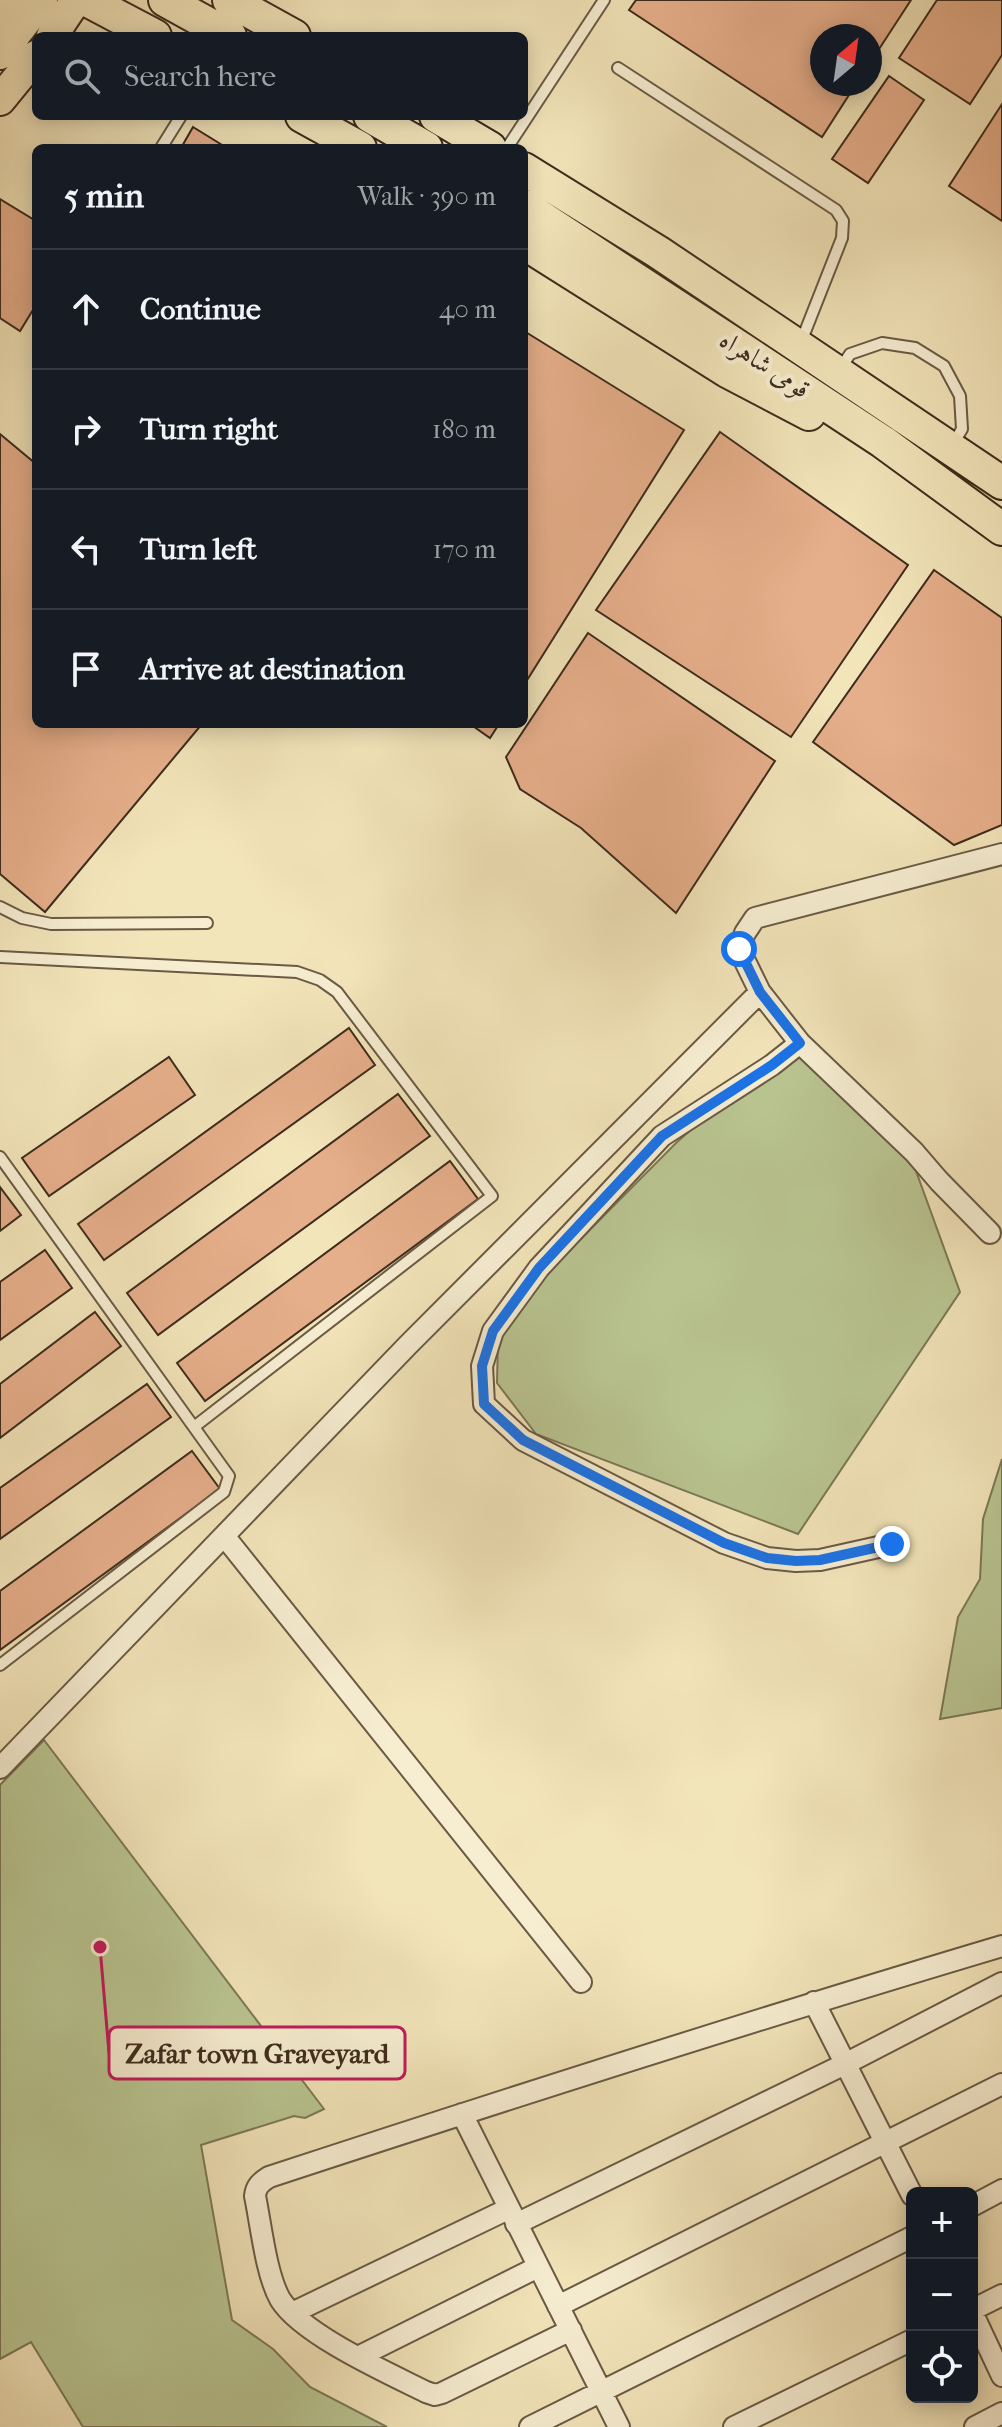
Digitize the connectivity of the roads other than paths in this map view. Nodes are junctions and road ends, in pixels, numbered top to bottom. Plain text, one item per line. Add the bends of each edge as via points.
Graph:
1 (16, 0) edge
2 (42, 0) edge
3 (76, 0) edge
4 (87, 0) edge
5 (165, 0) edge
6 (229, 0) edge
7 (604, 0) edge
8 (0, 24) edge
9 (55, 32) edge
10 (147, 32) edge
11 (223, 32) edge
12 (287, 32) edge
13 (0, 54) edge
14 (32, 61) edge
15 (618, 68) dead end
16 (0, 100) edge
17 (528, 116) edge
18 (178, 120) edge
19 (309, 120) edge
20 (377, 120) edge
21 (443, 120) edge
22 (525, 120) edge
23 (164, 144) edge
24 (353, 144) edge
25 (419, 144) edge
26 (483, 144) edge
27 (510, 144) edge
28 (528, 171) edge
29 (528, 209) edge
30 (528, 246) edge
31 (800, 345) junction
32 (837, 372) junction
33 (883, 442) junction
34 (951, 448) junction
35 (1002, 483) edge
36 (1002, 529) edge
37 (1002, 854) edge
38 (0, 907) edge
39 (207, 923) dead end
40 (0, 957) edge
41 (760, 992) junction
42 (800, 1043) junction
43 (0, 1157) edge
44 (990, 1233) dead end
45 (194, 1427) junction
46 (225, 1537) junction
47 (892, 1544) dead end
48 (0, 1665) edge
49 (0, 1768) edge
50 (1002, 1946) edge
51 (581, 1982) dead end
52 (1002, 1983) edge
53 (814, 2002) junction
54 (845, 2064) junction
55 (1002, 2084) edge
56 (462, 2114) junction
57 (885, 2142) junction
58 (908, 2187) edge
59 (1002, 2190) edge
60 (978, 2203) edge
61 (512, 2216) junction
62 (906, 2240) edge
63 (538, 2267) junction
64 (1002, 2295) edge
65 (558, 2306) junction
66 (978, 2308) edge
67 (292, 2313) junction
68 (978, 2324) edge
69 (571, 2330) junction
70 (906, 2343) edge
71 (358, 2357) junction
72 (1002, 2376) edge
73 (601, 2392) junction
74 (1002, 2413) edge
75 (530, 2427) edge
76 (619, 2427) edge
77 (734, 2427) edge
78 (975, 2427) edge

1 - 8 highway
2 - 13 main road
3 - 9 main road
4 - 10 highway
5 - 11 highway
6 - 12 highway
7 - 17 lane
14 - 16 main road
15 - 31 lane via 836,210 843,221 842,238
18 - 23 lane
19 - 24 highway
20 - 25 highway
21 - 26 highway
22 - 27 lane
28 - 31 highway, قومی شاہراہ
29 - 33 highway, قومی شاہراہ
30 - 33 highway via 801,412
31 - 32 highway, قومی شاہراہ
32 - 34 highway, قومی شاہراہ
32 - 34 lane via 850,354 882,343 915,348 944,366 960,396 962,429
33 - 36 highway, قومی شاہراہ
34 - 35 highway, قومی شاہراہ
37 - 41 street via 755,918 739,949
38 - 39 lane via 51,924
40 - 45 lane via 297,972 320,980 337,992 492,1196
41 - 42 street
41 - 46 street
42 - 44 street
42 - 47 street via 662,1136 539,1268 493,1331 482,1366 484,1404 523,1440 724,1543 767,1558 820,1560
43 - 45 lane
45 - 48 lane via 229,1476 224,1492
46 - 49 street
46 - 51 street
50 - 53 street
52 - 54 street
53 - 54 street
53 - 56 street
54 - 57 street
54 - 61 street
55 - 57 street
56 - 61 street
56 - 67 street via 261,2182 255,2196 272,2280
57 - 58 street
57 - 65 street
59 - 60 street
61 - 63 street
61 - 67 street
62 - 73 street
63 - 65 street
63 - 71 street
64 - 66 street
65 - 69 street
67 - 71 street
68 - 72 street
69 - 71 street via 435,2395
69 - 73 street
70 - 77 street
73 - 75 street
73 - 76 street
74 - 78 street

